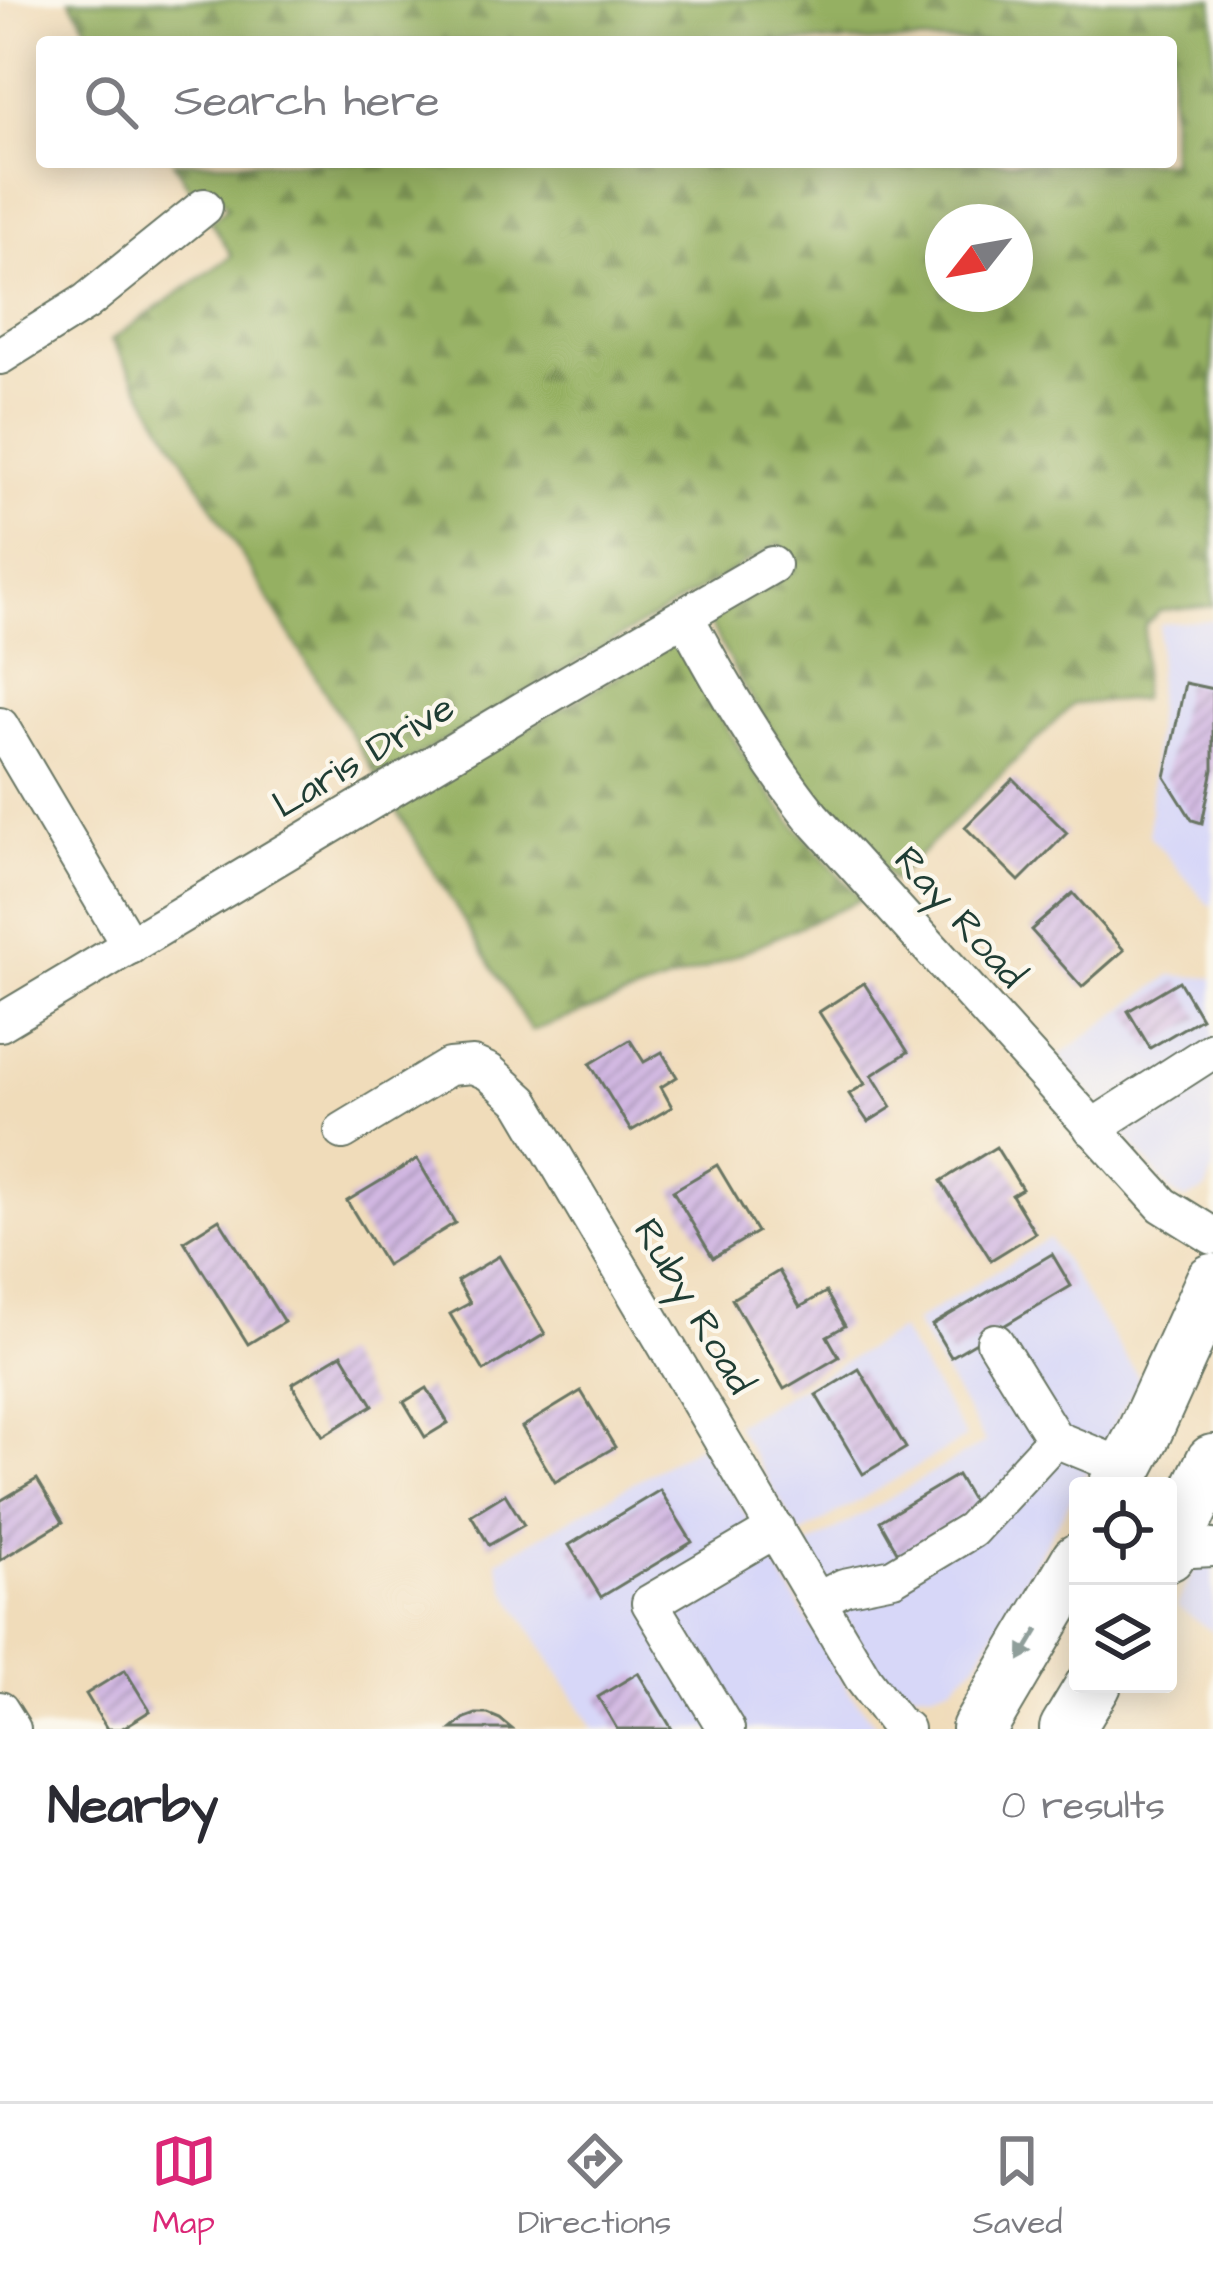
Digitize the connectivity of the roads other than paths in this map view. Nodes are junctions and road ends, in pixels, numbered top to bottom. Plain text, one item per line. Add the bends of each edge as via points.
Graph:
1 (204, 207) dead end
2 (0, 356) edge
3 (772, 566) dead end
4 (686, 618) junction
5 (0, 726) edge
6 (130, 946) junction
7 (0, 1023) edge
8 (1213, 1050) edge
9 (1092, 1128) junction
10 (343, 1131) dead end
11 (1213, 1237) edge
12 (1213, 1282) edge
13 (995, 1342) dead end
14 (1055, 1439) junction
15 (1213, 1462) edge
16 (1121, 1477) edge
17 (776, 1528) junction
18 (1184, 1550) edge
19 (1069, 1576) edge
20 (817, 1600) junction
21 (1089, 1693) edge
22 (0, 1710) edge
23 (898, 1727) edge
24 (11, 1729) edge
25 (726, 1729) edge
26 (979, 1729) edge
27 (1067, 1729) edge

1 - 2 street via 86,302
3 - 4 street, Laris Drive
4 - 6 street, Laris Drive
4 - 9 street, Ray Road via 781,778
5 - 6 street
6 - 7 street, Laris Drive
8 - 9 street
9 - 11 street, Ray Road via 1163,1205
10 - 17 street, Ruby Road via 449,1067 489,1072 522,1102
12 - 16 highway
13 - 14 street
14 - 16 street
14 - 20 street via 971,1530 893,1577
15 - 18 highway
17 - 20 street, Ruby Road
17 - 25 street via 650,1603
19 -> 26 highway
20 - 23 street, Ruby Road
21 - 27 highway
22 - 24 street

